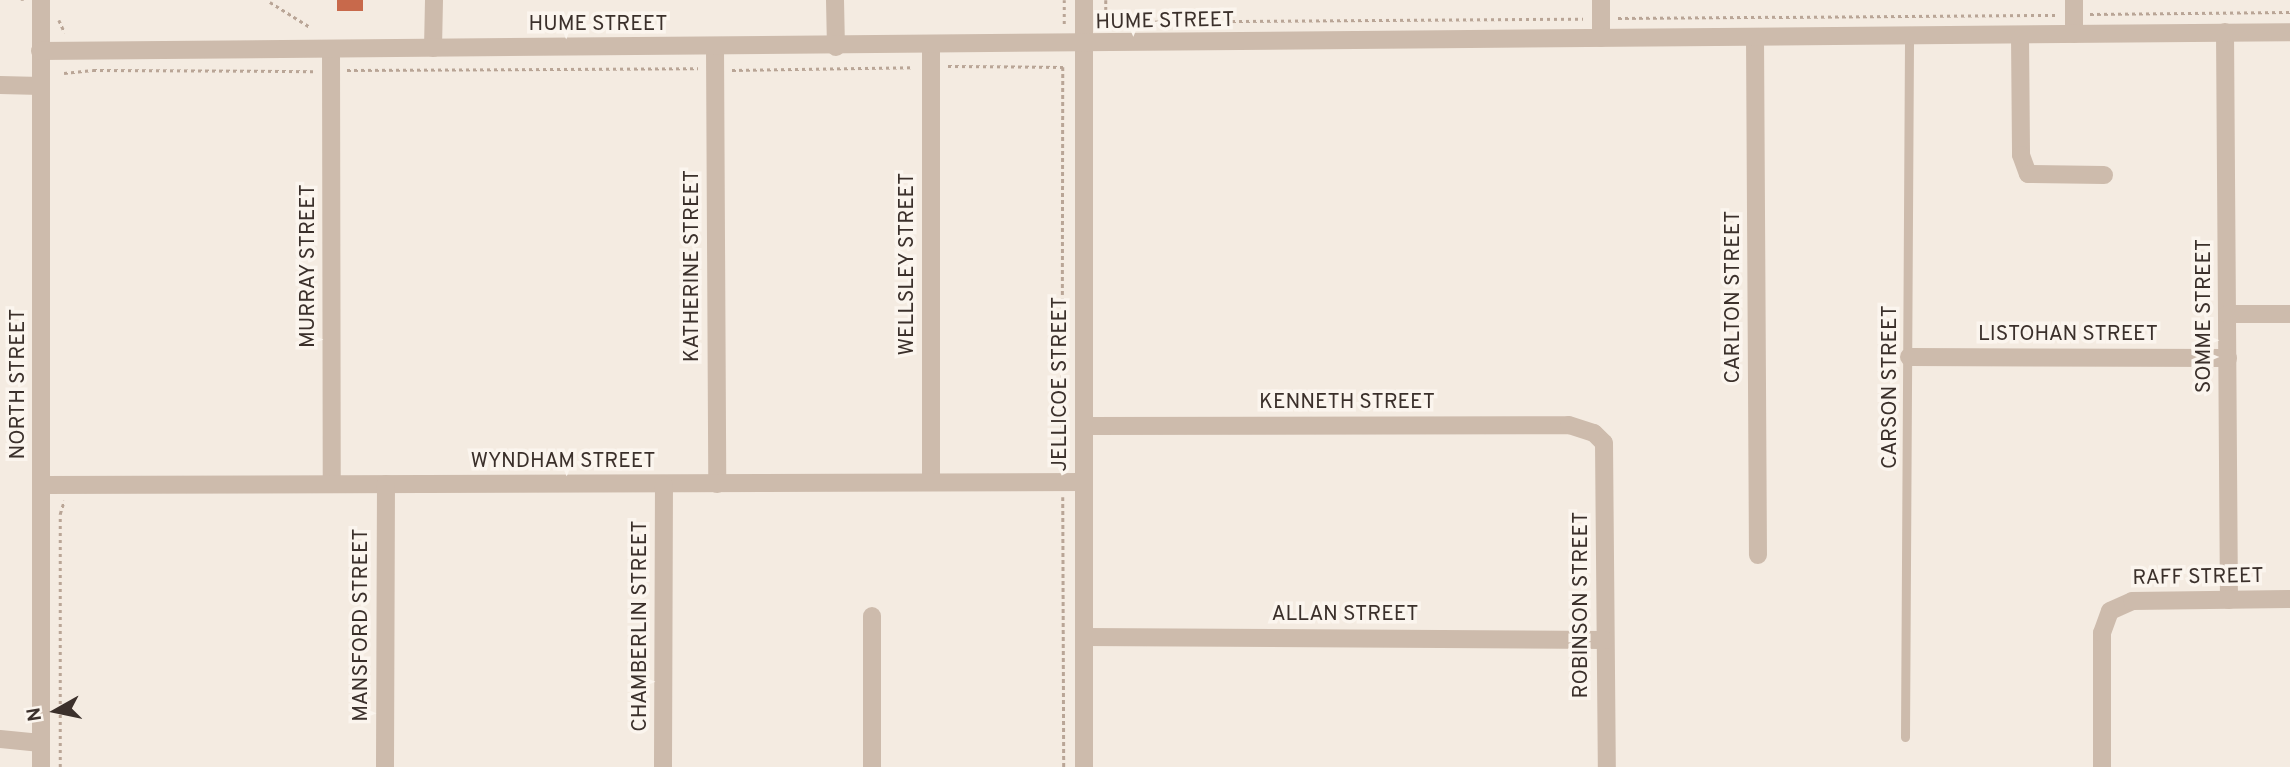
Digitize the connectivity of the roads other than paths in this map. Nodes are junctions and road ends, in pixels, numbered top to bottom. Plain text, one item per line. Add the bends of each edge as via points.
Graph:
1 (41, 0) edge
2 (434, 0) edge
3 (835, 0) edge
4 (1084, 0) edge
5 (1601, 0) edge
6 (2075, 7) edge
7 (2225, 32) junction
8 (2290, 32) edge
9 (2074, 34) junction
10 (2020, 36) junction
11 (1909, 37) junction
12 (1601, 38) junction
13 (1755, 38) junction
14 (1084, 46) junction
15 (836, 47) junction
16 (931, 47) junction
17 (433, 48) junction
18 (715, 48) junction
19 (331, 49) junction
20 (40, 51) junction
21 (0, 85) edge
22 (40, 86) junction
23 (2104, 176) dead end
24 (2227, 314) junction
25 (2290, 314) edge
26 (1909, 357) junction
27 (2228, 358) junction
28 (1084, 426) junction
29 (1604, 443) joint
30 (931, 482) junction
31 (1084, 482) junction
32 (332, 483) junction
33 (386, 484) junction
34 (717, 484) junction
35 (41, 485) junction
36 (664, 485) junction
37 (1759, 555) dead end
38 (2290, 599) edge
39 (2229, 600) junction
40 (872, 616) dead end
41 (1084, 637) junction
42 (1605, 640) junction
43 (1905, 737) dead end
44 (0, 738) edge
45 (41, 743) junction
46 (41, 767) edge
47 (385, 767) edge
48 (663, 767) edge
49 (872, 767) edge
50 (1084, 767) edge
51 (1607, 767) edge
52 (2102, 767) edge

1 - 20 street, NORTH STREET
2 - 17 street
3 - 15 street
4 - 14 street, JELLICOE STREET
5 - 12 street
6 - 9 street
7 - 8 street, HUME STREET
7 - 9 street, HUME STREET
7 - 24 street, SOMME STREET
9 - 10 street, HUME STREET
10 - 11 street, HUME STREET
10 - 23 street via 2021,155 2028,174
11 - 13 street, HUME STREET
11 - 26 lane, CARSON STREET
12 - 13 street, HUME STREET
12 - 14 street, HUME STREET
13 - 37 street, CARLTON STREET
14 - 16 street, HUME STREET
14 - 28 street, JELLICOE STREET
15 - 16 street, HUME STREET
15 - 18 street, HUME STREET
16 - 30 street, WELLSLEY STREET
17 - 18 street, HUME STREET
17 - 19 street, HUME STREET
18 - 34 street, KATHERINE STREET
19 - 20 street, HUME STREET
19 - 32 street, MURRAY STREET
20 - 22 street, NORTH STREET
21 - 22 street
22 - 35 street, NORTH STREET
24 - 25 street
24 - 27 street, SOMME STREET
26 - 27 street, LISTOHAN STREET
26 - 43 lane, CARSON STREET
27 - 39 street, SOMME STREET
28 - 29 street, KENNETH STREET via 1569,425 1594,433
28 - 31 street, JELLICOE STREET
29 - 42 street, ROBINSON STREET
30 - 31 street, WYNDHAM STREET
30 - 34 street, WYNDHAM STREET
31 - 41 street, JELLICOE STREET
32 - 33 street, WYNDHAM STREET
32 - 35 street, WYNDHAM STREET
33 - 36 street, WYNDHAM STREET
33 - 47 street, MANSFORD STREET
34 - 36 street, WYNDHAM STREET
35 - 45 street, NORTH STREET
36 - 48 street, CHAMBERLIN STREET
38 - 39 street, RAFF STREET
39 - 52 street, RAFF STREET via 2132,601 2110,611 2102,634
40 - 49 street
41 - 42 street, ALLAN STREET
41 - 50 street, JELLICOE STREET
42 - 51 street, ROBINSON STREET
44 - 45 street
45 - 46 street, NORTH STREET

